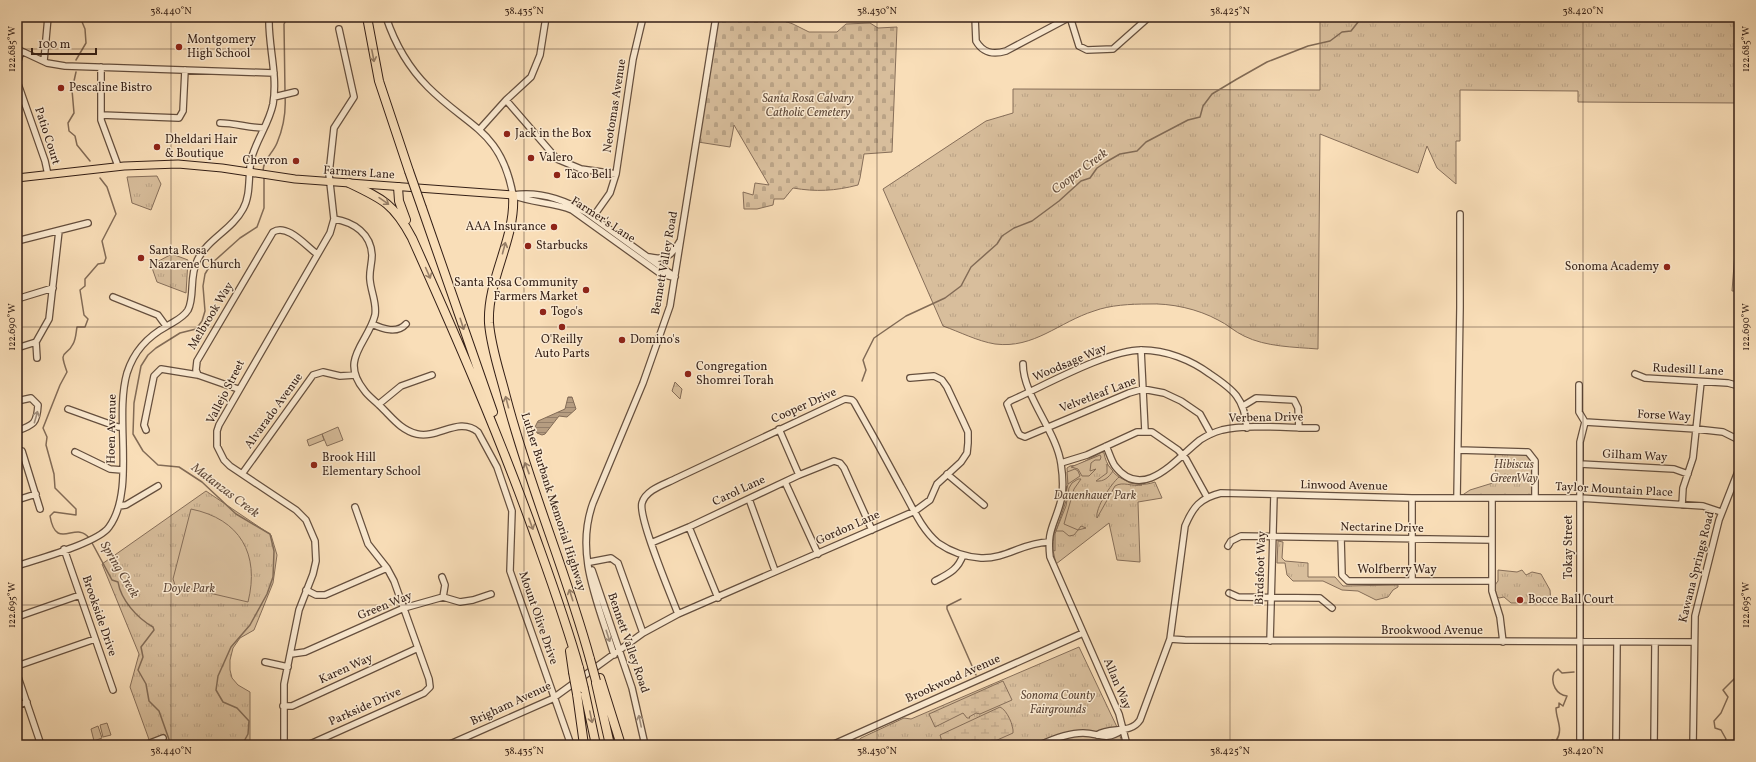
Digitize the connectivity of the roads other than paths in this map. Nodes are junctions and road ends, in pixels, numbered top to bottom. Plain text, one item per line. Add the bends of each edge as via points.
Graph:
1 (48, 17) edge
2 (270, 17) edge
3 (368, 17) edge
4 (386, 17) edge
5 (546, 17) edge
6 (643, 17) edge
7 (716, 17) edge
8 (975, 17) edge
9 (1070, 17) edge
10 (1150, 17) edge
11 (339, 29) dead end
12 (19, 50) edge
13 (44, 62) junction
14 (17, 64) edge
15 (101, 67) junction
16 (185, 70) junction
17 (274, 73) junction
18 (17, 81) edge
19 (293, 93) dead end
20 (274, 97) junction
21 (506, 100) junction
22 (101, 115) junction
23 (220, 122) dead end
24 (264, 128) junction
25 (480, 129) junction
26 (118, 166) junction
27 (249, 172) junction
28 (616, 174) junction
29 (48, 175) junction
30 (17, 178) edge
31 (330, 182) junction
32 (349, 183) junction
33 (398, 187) junction
34 (513, 195) junction
35 (1460, 214) dead end
36 (593, 217) junction
37 (334, 219) junction
38 (88, 223) dead end
39 (59, 231) junction
40 (682, 237) junction
41 (412, 238) junction
42 (17, 241) edge
43 (317, 254) junction
44 (644, 255) junction
45 (675, 277) junction
46 (54, 288) junction
47 (113, 297) dead end
48 (17, 299) edge
49 (372, 324) junction
50 (406, 324) dead end
51 (166, 326) junction
52 (36, 342) junction
53 (17, 348) edge
54 (1141, 350) junction
55 (37, 358) dead end
56 (1023, 364) dead end
57 (432, 374) dead end
58 (1636, 374) dead end
59 (198, 375) junction
60 (355, 375) junction
61 (910, 378) dead end
62 (1701, 382) junction
63 (1579, 385) dead end
64 (1739, 386) edge
65 (238, 389) junction
66 (1143, 389) junction
67 (1030, 392) junction
68 (17, 401) edge
69 (378, 404) junction
70 (1243, 406) junction
71 (68, 409) dead end
72 (1586, 422) junction
73 (122, 426) junction
74 (1047, 427) junction
75 (1247, 428) junction
76 (1299, 428) junction
77 (1316, 428) dead end
78 (1696, 429) junction
79 (146, 430) dead end
80 (779, 430) junction
81 (1144, 431) junction
82 (17, 432) edge
83 (1212, 434) junction
84 (1739, 440) edge
85 (1106, 446) junction
86 (1458, 450) junction
87 (22, 451) dead end
88 (74, 452) dead end
89 (1182, 455) junction
90 (1061, 463) junction
91 (1580, 464) junction
92 (1739, 469) edge
93 (122, 470) junction
94 (242, 474) junction
95 (947, 474) junction
96 (1688, 474) junction
97 (799, 475) junction
98 (786, 482) junction
99 (158, 486) dead end
100 (36, 494) junction
101 (520, 494) junction
102 (1274, 495) junction
103 (1207, 497) junction
104 (1412, 498) junction
105 (1457, 498) junction
106 (1492, 498) junction
107 (1535, 498) junction
108 (1580, 498) junction
109 (749, 499) junction
110 (17, 500) edge
111 (984, 505) dead end
112 (1682, 505) junction
113 (119, 506) junction
114 (355, 507) dead end
115 (40, 509) dead end
116 (914, 511) junction
117 (1722, 512) junction
118 (689, 527) junction
119 (872, 530) junction
120 (1272, 537) junction
121 (1341, 538) junction
122 (1412, 539) junction
123 (1492, 540) junction
124 (1048, 542) junction
125 (652, 543) junction
126 (1228, 546) dead end
127 (586, 549) junction
128 (64, 550) junction
129 (818, 554) junction
130 (963, 555) junction
131 (590, 562) junction
132 (17, 566) edge
133 (387, 568) junction
134 (774, 568) dead end
135 (442, 577) dead end
136 (935, 580) dead end
137 (1412, 581) junction
138 (1492, 581) junction
139 (306, 590) junction
140 (1229, 593) dead end
141 (491, 594) dead end
142 (80, 595) junction
143 (444, 597) junction
144 (1270, 597) junction
145 (718, 598) junction
146 (404, 608) junction
147 (1332, 608) dead end
148 (678, 614) junction
149 (17, 617) edge
150 (643, 633) junction
151 (1083, 633) junction
152 (95, 639) junction
153 (1170, 639) junction
154 (1270, 641) junction
155 (1503, 642) junction
156 (1580, 642) junction
157 (1693, 642) junction
158 (1617, 643) junction
159 (1655, 643) junction
160 (418, 648) junction
161 (619, 650) junction
162 (291, 654) junction
163 (614, 655) junction
164 (264, 662) dead end
165 (17, 666) edge
166 (288, 667) junction
167 (17, 674) edge
168 (598, 680) junction
169 (113, 690) dead end
170 (581, 692) junction
171 (554, 697) junction
172 (27, 702) junction
173 (17, 705) edge
174 (283, 706) junction
175 (1122, 730) junction
176 (163, 738) dead end
177 (41, 745) edge
178 (145, 745) edge
179 (284, 745) edge
180 (308, 745) edge
181 (448, 745) edge
182 (571, 745) edge
183 (584, 745) edge
184 (596, 745) edge
185 (610, 745) edge
186 (621, 745) edge
187 (645, 745) edge
188 (832, 745) edge
189 (1040, 745) edge
190 (1127, 745) edge
191 (1580, 745) edge
192 (1616, 745) edge
193 (1654, 745) edge
194 (1693, 745) edge

1 - 13 street
2 - 17 street, Hoen Avenue
3 -> 101 highway, bridge via 379,81
4 - 25 street via 400,50 420,78 437,96
5 - 21 street via 536,69
6 - 28 street, Neotomas Avenue via 633,60
7 - 40 street, Bennett Valley Road
8 - 9 street via 976,41 984,51 994,54 1006,51
9 - 10 street via 1080,46 1093,51 1113,49
11 - 31 street, Vallejo Street via 354,98 334,128
12 - 13 street
12 - 14 street
13 - 15 street via 65,66
15 - 16 street
15 - 22 street
16 - 17 street
16 - 22 street via 183,111 179,118
17 - 20 street, Hoen Avenue
18 - 29 street, Patio Court
19 - 20 street
20 - 24 street, Hoen Avenue
21 - 25 street
21 - 28 street via 557,159 581,169
22 - 26 street via 102,126
23 - 24 street via 237,123 245,128
24 - 27 street, Hoen Avenue via 252,156
25 - 34 street via 501,158
26 - 27 main road, Farmers Lane via 191,165
26 - 29 main road, Farmers Lane
27 - 31 main road, Farmers Lane
27 - 51 street, Hoen Avenue via 247,198 243,210 204,250 191,282 191,303 188,310 179,320
28 - 36 street, Neotomas Avenue via 610,193
29 - 30 main road, Farmers Lane
31 - 32 main road, Farmers Lane
31 - 37 street, Vallejo Street
32 - 33 main road, Farmers Lane
32 -> 41 highway via 389,204 402,219
33 - 34 main road, Farmers Lane
33 - 41 highway via 399,201
34 - 36 street, Farmers Lane via 550,197 575,206
34 - 45 street, Farmer's Lane via 522,199 558,204 572,210 661,274
168 -> 34 highway, Luther Burbank Memorial Highway, bridge via 520,447 490,334 490,302 510,222
35 - 86 street
36 - 44 street, Farmers Lane
37 - 43 street, Vallejo Street via 330,233
37 - 49 street via 354,225 369,242 372,256 370,280 376,310
38 - 39 street
39 - 42 street
39 - 46 street
40 - 44 street via 673,253 666,258 656,259
40 - 45 street, Bennett Valley Road
41 -> 101 highway via 466,358
43 - 59 street, Melbrook Way via 287,231 279,229 273,232 197,361
43 - 65 street, Vallejo Street
44 - 45 street, Farmers Lane
45 - 127 street, Bennett Valley Road via 662,331 592,508 587,527
46 - 48 street
46 - 52 street via 49,319
47 - 51 street via 158,315
49 - 50 street via 394,330
49 - 60 street via 358,349 354,363
51 - 73 street, Hoen Avenue via 142,344 130,364 123,395
52 - 53 street
52 - 55 street
54 - 66 street
54 - 67 street, Woodsage Way via 1098,361
54 - 70 street, Woodsage Way via 1166,353 1202,368 1234,392
56 - 67 street
57 - 69 street via 401,386
58 - 62 street, Rudesill Lane via 1645,378
59 - 65 street
59 - 79 street via 166,368 157,371 144,425
60 - 69 street, Mount Olive Drive via 364,390
60 - 94 street, Alvarado Avenue via 340,376 323,372 313,375
61 - 95 street, Gordon Lane via 934,376 942,380 968,432 967,453
62 - 64 street, Rudesill Lane
62 - 78 street
63 - 72 street via 1579,412
65 - 94 street, Vallejo Street via 219,425 217,446 224,460
66 - 74 street, Velvetleaf Lane
66 - 81 street
66 - 83 street, Velvetleaf Lane via 1164,393 1181,401 1200,414
67 - 74 street
67 - 74 street, Woodsage Way via 1007,404 1018,432 1025,437
82 -> 68 street via 32,426 36,421 38,405 31,398
69 - 171 street, Mount Olive Drive via 399,426 411,432 428,435 465,426 478,432 497,467 512,511 509,563 512,579
70 - 75 street, Woodsage Way
70 - 76 street via 1256,398 1294,400 1298,408
71 - 73 street via 118,427
72 - 78 street, Forse Way
72 - 91 street, Tokay Street via 1580,442
73 - 93 street, Hoen Avenue
74 - 90 street
75 - 76 street, Verbena Drive
75 - 83 street, Verbena Drive via 1223,430
76 - 77 street, Verbena Drive
78 - 84 street, Forse Way via 1723,432
78 - 96 street via 1693,458
80 - 97 street
80 - 116 street, Cooper Drive via 845,400 852,400
80 - 125 street, Cooper Drive via 651,491 643,501 642,510
81 - 85 street
81 - 89 street via 1152,432
83 - 89 street, Verbena Drive via 1201,439
85 - 89 street, Verbena Drive via 1114,465 1127,477 1136,480 1156,476
85 - 90 street
86 - 105 street
86 - 107 street via 1528,452 1535,460
87 - 100 street
88 - 93 street via 110,469
89 - 103 street
90 - 124 street via 1063,492
91 - 96 street, Gilham Way via 1674,469
91 - 108 street, Tokay Street
92 - 117 street, Kawana Springs Road
93 - 113 street, Hoen Avenue
94 - 139 street, Vallejo Street via 296,510 311,530 317,552 313,574
95 - 111 street
95 - 116 street, Gordon Lane via 937,484 930,500
96 - 112 street via 1683,488
97 - 98 street, Carol Lane
97 - 119 street, Carol Lane via 837,462 844,468
98 - 109 street, Carol Lane
98 - 129 street
99 - 113 street via 126,505
100 - 110 street
100 - 115 street
101 -> 170 highway, Luther Burbank Memorial Highway, bridge via 555,589
102 - 103 street, Linwood Avenue via 1221,493
102 - 104 street, Linwood Avenue
102 - 120 street, Birdsfoot Way
103 - 153 street via 1192,511 1185,526
104 - 105 street, Linwood Avenue
104 - 122 street
105 - 106 street, Taylor Mountain Place
106 - 107 street, Taylor Mountain Place
106 - 123 street
107 - 108 street, Taylor Mountain Place
108 - 112 street, Taylor Mountain Place
108 - 156 street, Tokay Street
109 - 118 street, Carol Lane
109 - 134 street
112 - 117 street, Taylor Mountain Place via 1703,506
113 - 128 street, Hoen Avenue via 109,527 95,538
114 - 133 street via 368,544
116 - 119 street, Gordon Lane
116 - 130 street, Cooper Drive via 928,534 953,552
117 - 157 street, Kawana Springs Road via 1695,616
118 - 125 street, Carol Lane
118 - 145 street
119 - 129 street, Gordon Lane
120 - 121 street, Nectarine Drive
120 - 126 street, Nectarine Drive via 1241,536 1231,541
120 - 144 street, Birdsfoot Way
121 - 122 street, Nectarine Drive
121 - 137 street, Wolfberry Way via 1344,579
122 - 123 street, Nectarine Drive
122 - 137 street
123 - 138 street
124 - 130 street, Cooper Drive via 1030,544 994,557
124 - 151 street, Allan Way via 1050,558
125 - 148 street, Cooper Drive
127 - 131 street, Bennett Valley Road
127 -> 163 street, Bennett Valley Road via 592,589
128 - 132 street, Hoen Avenue
128 - 142 street, Brookside Drive
129 - 145 street, Gordon Lane
130 - 136 street via 955,570
131 - 150 street via 611,558 618,563
131 - 161 street, Bennett Valley Road
133 - 139 street via 330,594 316,595
133 - 146 street
135 - 143 street via 445,585
137 - 138 street, Wolfberry Way
138 - 155 street
139 - 162 street, Vallejo Street via 299,610
140 - 144 street via 1238,597
141 - 143 street, Green Way via 460,602
142 - 149 street
142 - 152 street, Brookside Drive
143 - 146 street, Green Way
144 - 147 street via 1320,598
144 - 154 street, Birdsfoot Way
145 - 148 street, Gordon Lane
146 - 160 street
146 - 162 street, Green Way via 305,652
148 - 150 street, Gordon Lane
150 - 161 street, Gordon Lane
151 - 175 street, Allan Way via 1118,714
151 - 188 street, Brookwood Avenue
152 - 165 street
152 - 169 street, Brookside Drive
153 - 154 street, Brookwood Avenue
153 - 175 street via 1140,720 1134,726
154 - 155 street, Brookwood Avenue
155 - 156 street, Brookwood Avenue
156 - 158 street, Brookwood Avenue
156 - 191 street, Tokay Street
157 - 159 street, Brookwood Avenue
157 - 194 street, Kawana Springs Road
158 - 159 street, Brookwood Avenue
158 - 192 street
159 - 193 street
160 - 174 street, Karen Way via 292,706
160 - 180 street, Parkside Drive via 430,686 424,693
161 - 163 street, Brigham Avenue
187 -> 161 street, Bennett Valley Road via 637,706
162 - 166 street, Vallejo Street
163 - 171 street, Brigham Avenue
164 - 166 street
166 - 174 street, Vallejo Street
167 - 172 street
168 - 185 highway, Luther Burbank Memorial Highway
168 - 186 highway
170 - 183 highway
170 -> 184 highway, Luther Burbank Memorial Highway
171 - 181 street, Brigham Avenue
171 - 182 street, Mount Olive Drive
172 - 173 street
172 - 177 street
174 - 179 street, Vallejo Street
175 - 189 street via 1106,737 1078,734
175 - 190 street, Allan Way
176 - 178 street

